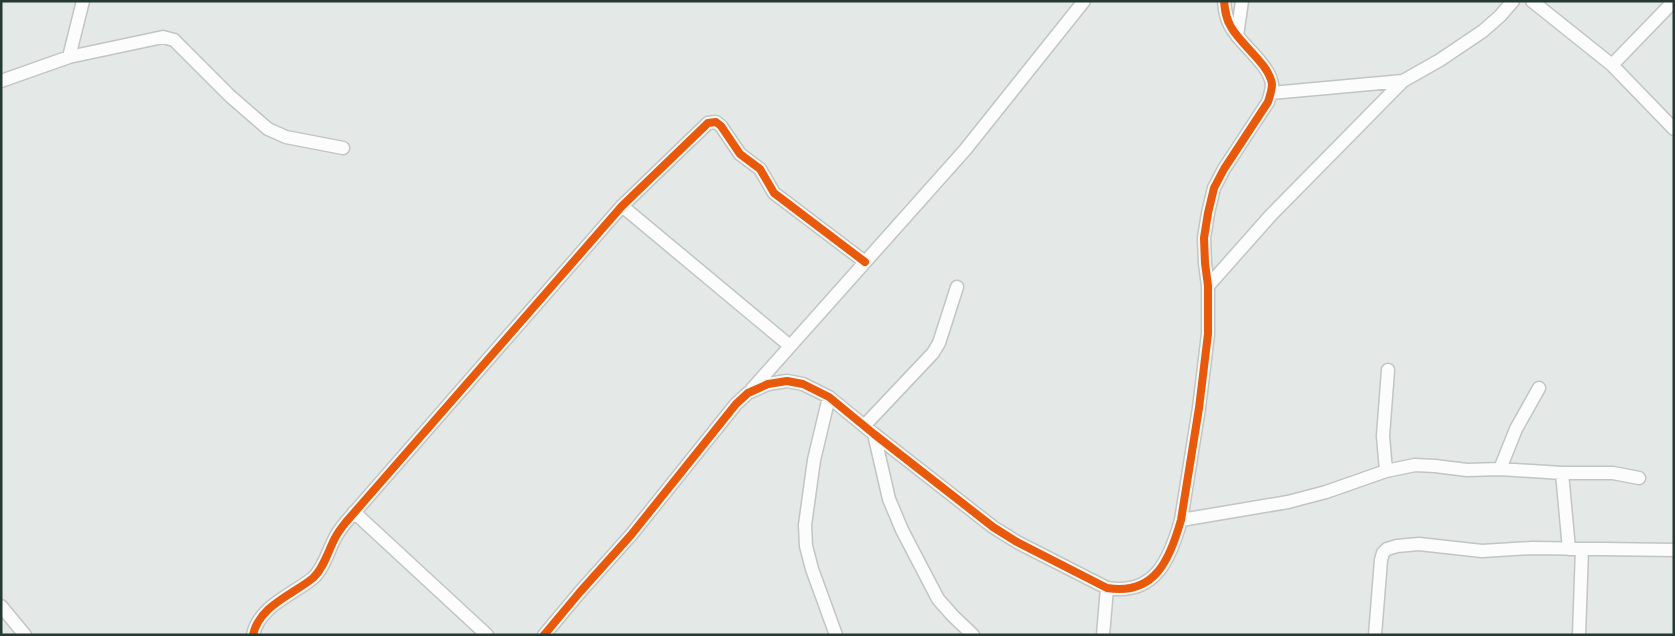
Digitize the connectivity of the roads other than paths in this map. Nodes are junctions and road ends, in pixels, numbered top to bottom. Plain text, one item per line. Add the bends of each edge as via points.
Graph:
1 (83, 1) edge
2 (1084, 1) edge
3 (1224, 1) edge
4 (1242, 1) edge
5 (1513, 1) edge
6 (1532, 1) edge
7 (1674, 2) edge
8 (1237, 36) junction
9 (69, 58) junction
10 (1612, 65) junction
11 (1, 81) edge
12 (1403, 81) junction
13 (1271, 93) junction
14 (1674, 129) edge
15 (343, 148) dead end
16 (622, 206) junction
17 (865, 262) junction
18 (1208, 286) junction
19 (957, 287) dead end
20 (790, 346) junction
21 (1388, 370) dead end
22 (1540, 388) dead end
23 (748, 393) junction
24 (829, 397) junction
25 (869, 430) junction
26 (1500, 470) junction
27 (1386, 471) junction
28 (1562, 473) junction
29 (1639, 478) dead end
30 (354, 512) junction
31 (1181, 520) junction
32 (1569, 549) junction
33 (1582, 549) junction
34 (1674, 550) edge
35 (1107, 588) junction
36 (1, 606) edge
37 (25, 635) edge
38 (253, 635) edge
39 (487, 635) edge
40 (544, 635) edge
41 (836, 635) edge
42 (972, 635) edge
43 (1103, 635) edge
44 (1374, 635) edge
45 (1579, 635) edge

1 - 9 street
2 - 17 street via 965,150
3 - 8 street via 1226,16
4 - 8 street
5 - 12 street via 1483,31
6 - 10 street
7 - 10 street
8 - 13 street via 1267,72 1272,83
9 - 11 street
9 - 15 street via 169,38 268,130 286,137
10 - 14 street
12 - 13 street
12 - 18 street via 1271,215
13 - 18 street via 1214,188 1204,238
16 - 17 street via 708,124 716,122 740,154 760,169 774,193
16 - 20 street
16 - 30 street
17 - 20 street
18 - 31 street via 1208,334
19 - 25 street via 934,353
20 - 23 street
21 - 27 street via 1383,436
22 - 26 street via 1516,429
23 - 24 street via 768,384 786,381 803,384
23 - 40 street
24 - 25 street
24 - 41 street via 814,460 805,525 812,569
25 - 35 street via 993,527
25 - 42 street via 889,499 902,530 938,599
26 - 27 street via 1415,465
26 - 28 street
27 - 31 street via 1288,502
28 - 29 street via 1613,473
28 - 32 street
30 - 38 street via 336,536 314,577 262,614
30 - 39 street
31 - 35 street via 1168,558 1155,576 1138,588
32 - 33 street
32 - 44 street via 1482,551 1419,544 1387,549 1381,560
33 - 34 street
33 - 45 street
35 - 43 street
36 - 37 street

